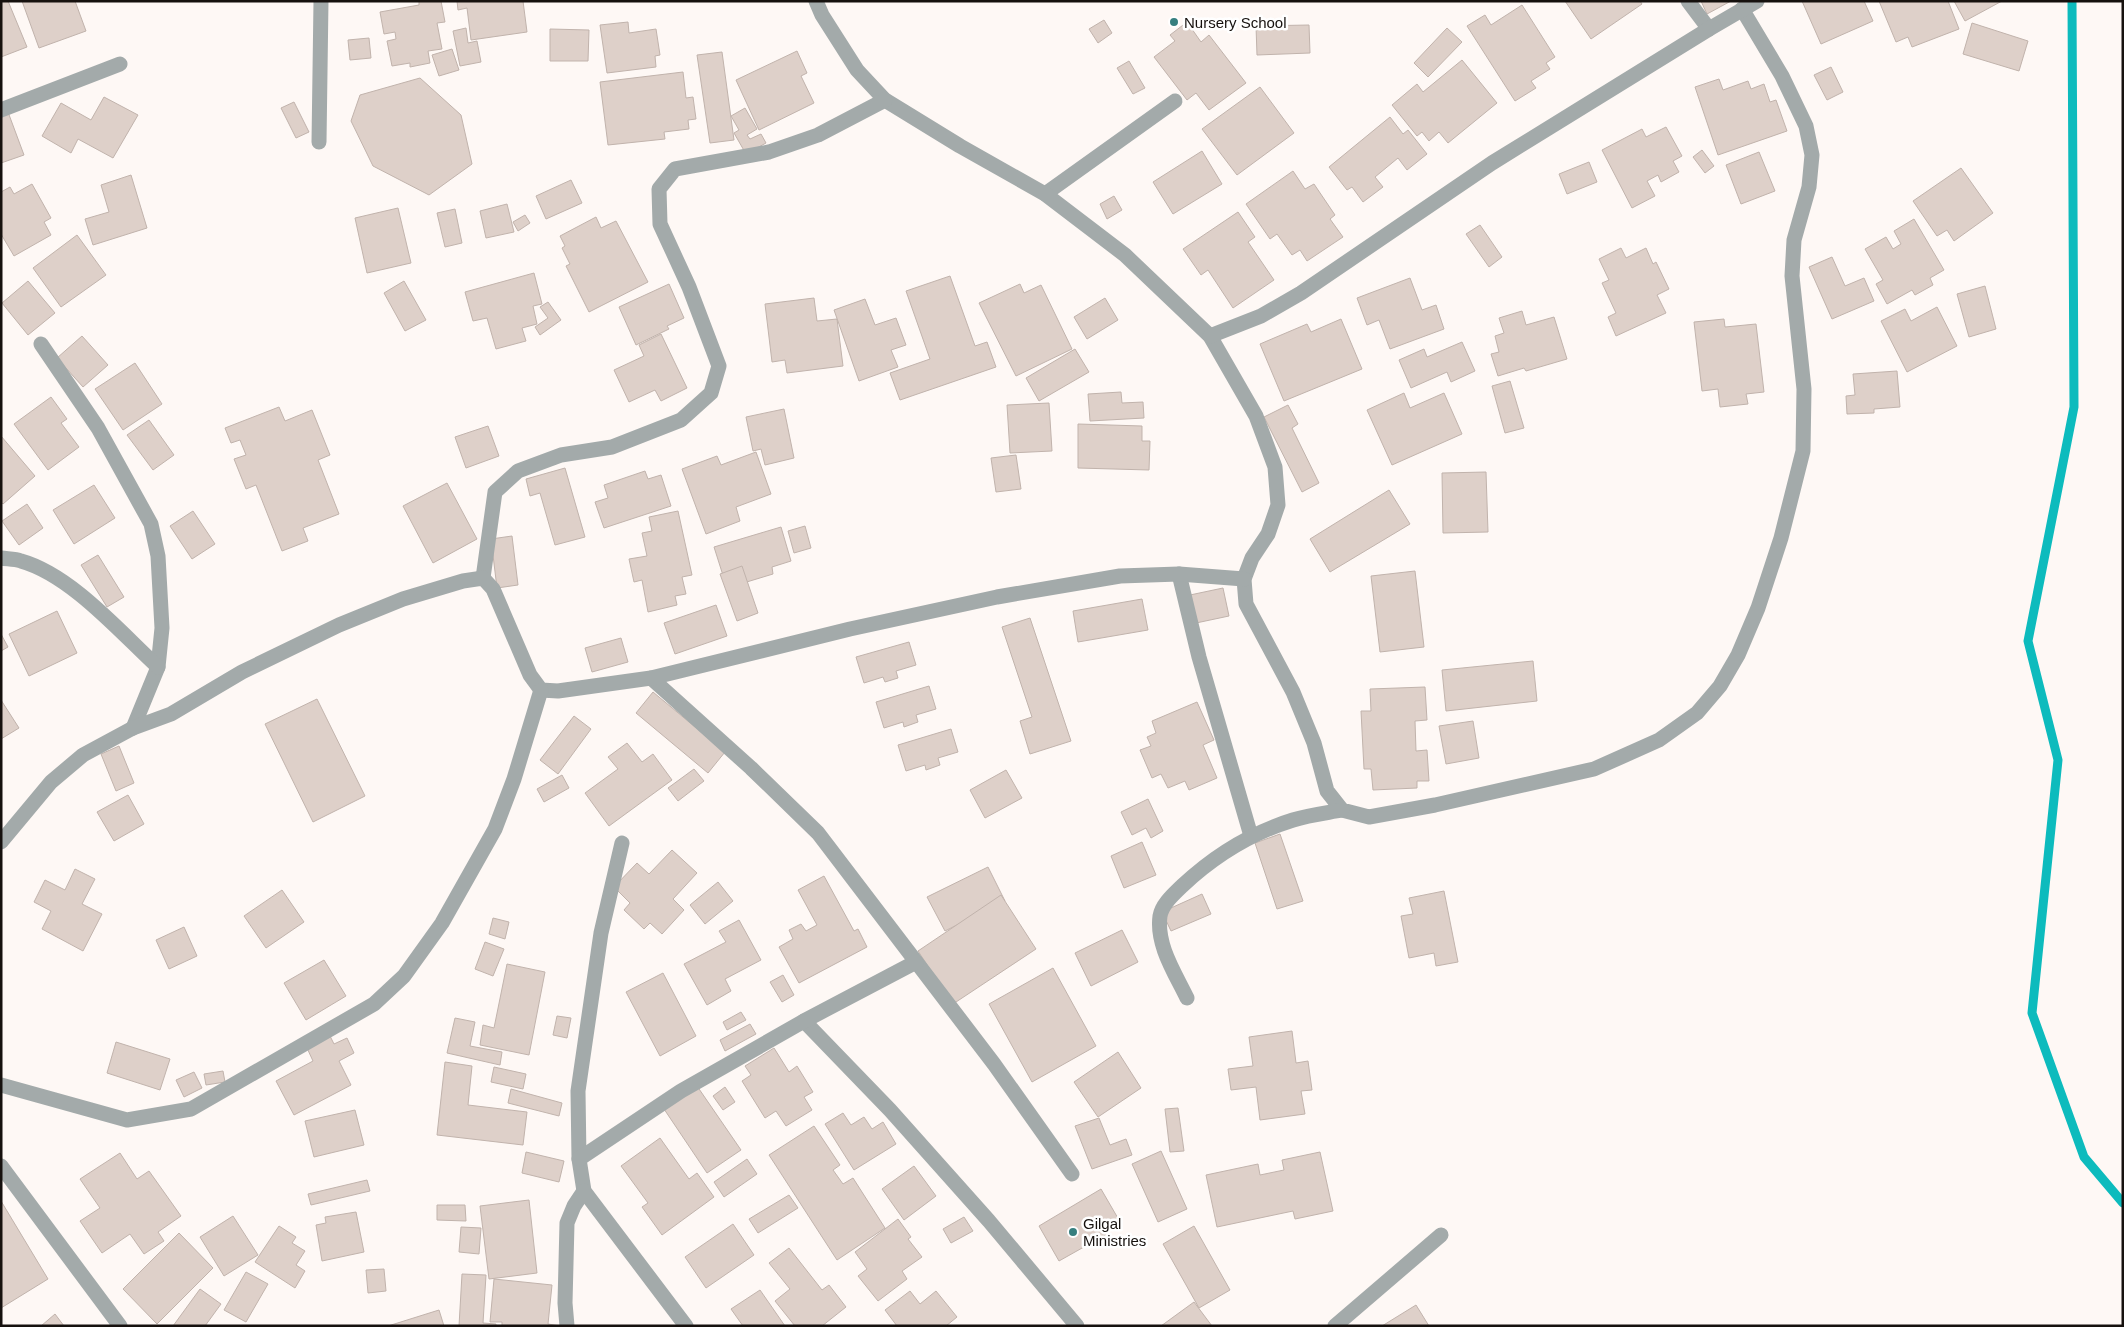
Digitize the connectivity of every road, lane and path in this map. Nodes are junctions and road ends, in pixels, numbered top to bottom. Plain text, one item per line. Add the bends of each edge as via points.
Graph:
1 (321, 1) edge
2 (816, 1) edge
3 (1688, 1) edge
4 (1757, 1) edge
5 (1742, 9) junction
6 (1708, 29) junction
7 (120, 64) dead end
8 (885, 100) junction
9 (1175, 101) dead end
10 (1, 110) edge
11 (320, 142) dead end
12 (1046, 194) junction
13 (1210, 336) junction
14 (41, 344) dead end
15 (1, 558) edge
16 (1179, 574) junction
17 (483, 578) junction
18 (1244, 579) junction
19 (158, 667) junction
20 (651, 678) junction
21 (541, 690) junction
22 (133, 728) junction
23 (1342, 810) junction
24 (1251, 836) junction
25 (1, 842) edge
26 (622, 843) dead end
27 (916, 962) junction
28 (1187, 998) dead end
29 (804, 1022) junction
30 (1, 1085) edge
31 (579, 1159) junction
32 (1, 1166) edge
33 (1072, 1174) dead end
34 (584, 1191) junction
35 (1441, 1235) dead end
36 (120, 1326) edge
37 (568, 1326) edge
38 (686, 1326) edge
39 (1077, 1326) edge
40 (1335, 1326) edge

1 - 11 street
2 - 8 street via 857,70
3 - 6 street
4 - 5 street
5 - 6 street
5 - 23 street via 1782,76 1806,126 1812,155 1809,186 1794,240 1792,276 1804,389 1803,451 1758,608 1738,655 1720,686 1697,713 1659,740 1594,769 1369,817
6 - 13 street via 1492,163 1301,293 1261,316
7 - 10 street
8 - 12 street
8 - 17 street via 818,135 769,152 675,169 659,189 660,224 689,287 719,366 711,393 680,420 612,447 560,455 518,471 495,492
9 - 12 street
12 - 13 street via 1125,256
13 - 18 street via 1256,416 1275,467 1278,505 1268,534 1252,558
14 - 19 street via 98,428 150,524 158,556 162,628
15 - 19 street via 20,561 54,576 85,599
16 - 18 street
16 - 20 street via 1120,576 997,597
16 - 24 street via 1199,657
17 - 21 street via 493,588 530,675
17 - 22 street via 403,599 339,625 242,672 171,714
18 - 23 street via 1246,604 1293,692 1314,743 1327,791
19 - 22 street
20 - 21 street via 558,691
20 - 27 street via 752,768 818,834
21 - 30 street via 496,829 436,931 404,976 374,1004 191,1109 127,1120
22 - 25 street via 83,755 51,782
23 - 24 street via 1294,820
24 - 28 street via 1199,870 1170,898 1160,914 1159,934
26 - 31 street via 601,933 578,1091
27 - 29 street
27 - 33 street
29 - 31 street via 681,1091
29 - 39 street via 896,1117
31 - 34 street
32 - 36 street
34 - 37 street via 567,1223 565,1303
34 - 38 street
35 - 40 street

